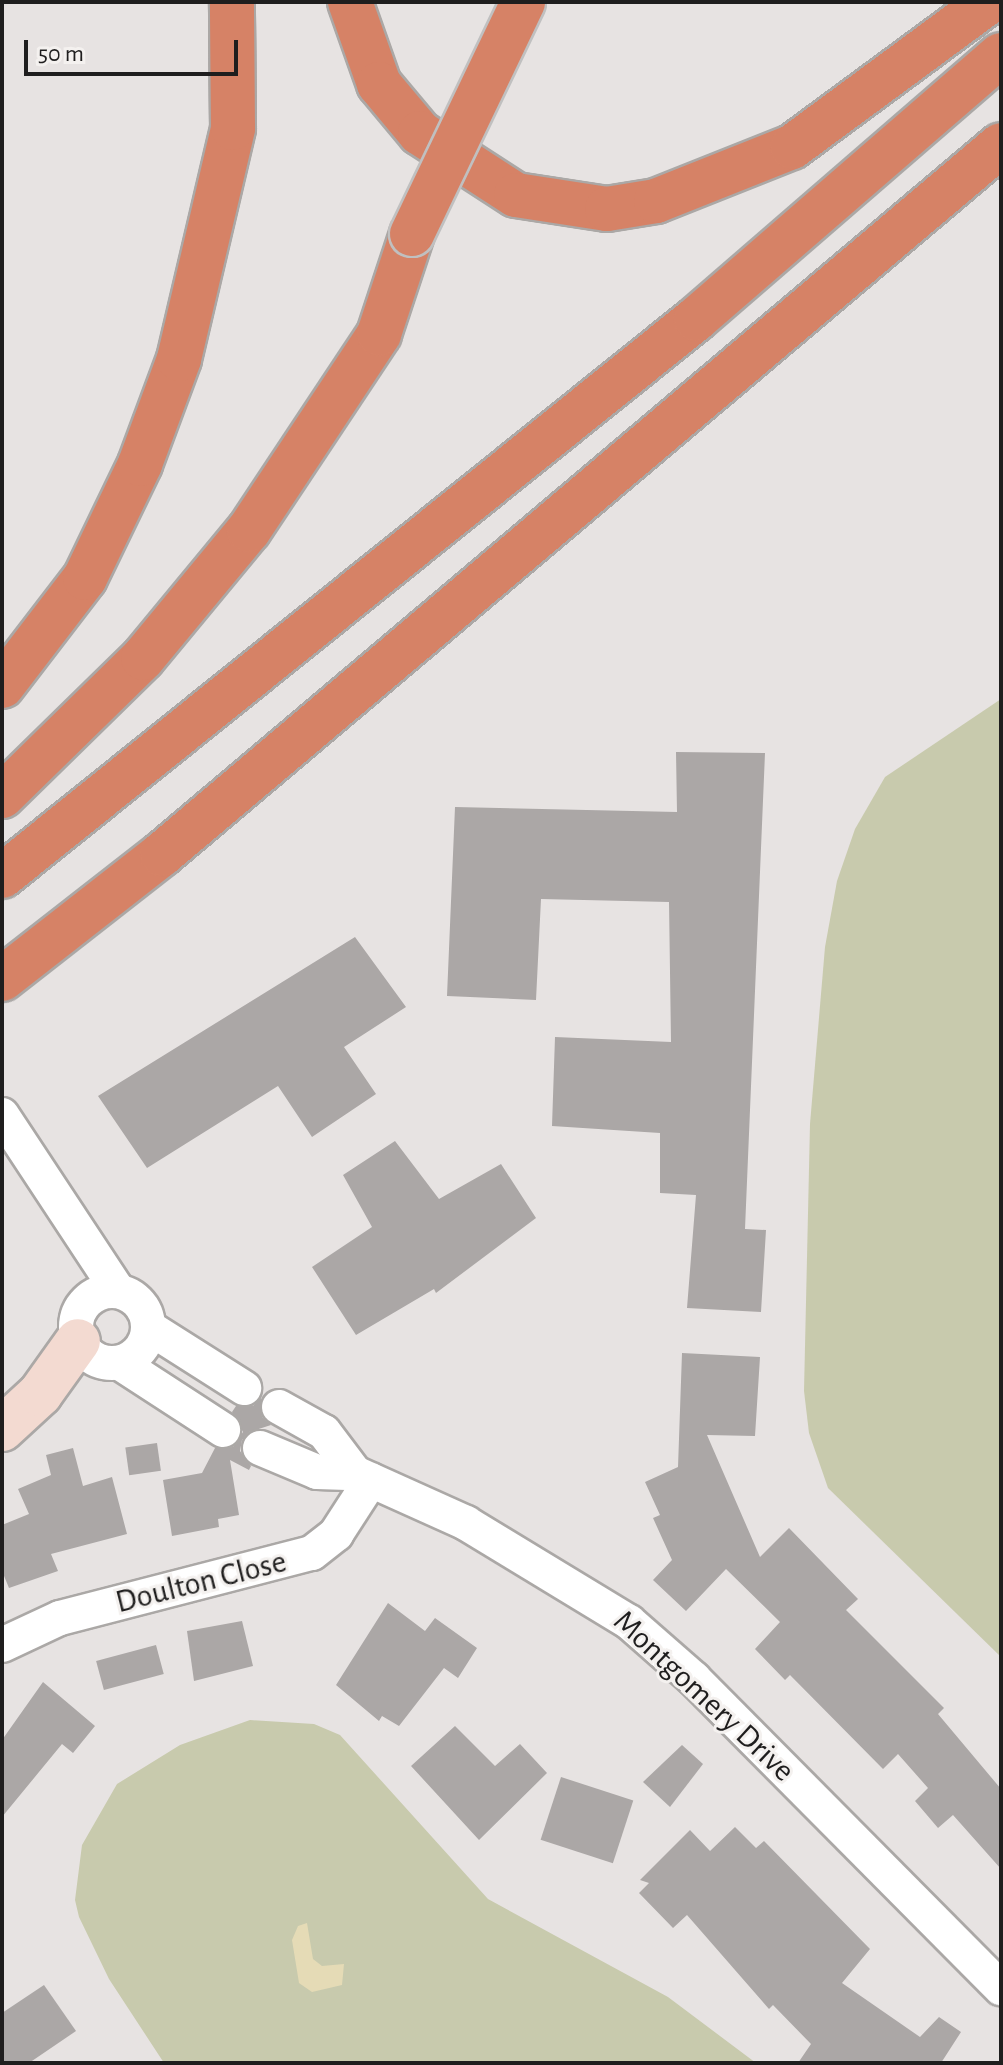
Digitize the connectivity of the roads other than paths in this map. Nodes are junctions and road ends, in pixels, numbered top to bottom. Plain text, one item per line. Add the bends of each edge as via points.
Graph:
1 (232, 2) edge
2 (350, 2) edge
3 (523, 2) edge
4 (989, 2) edge
5 (1001, 55) edge
6 (1001, 145) edge
7 (1001, 186) edge
8 (734, 373) junction
9 (2, 686) edge
10 (2, 796) edge
11 (2, 876) edge
12 (2, 979) edge
13 (2, 1115) edge
14 (148, 1327) junction
15 (101, 1331) junction
16 (244, 1388) dead end
17 (279, 1407) dead end
18 (2, 1429) edge
19 (223, 1430) dead end
20 (260, 1448) dead end
21 (363, 1476) junction
22 (2, 1645) edge
23 (1001, 1988) edge

1 - 9 highway via 233,128 179,359 140,464 85,578
2 - 4 highway via 379,84 420,133 516,195 607,209 656,201 792,147
3 - 10 highway, bridge via 412,234 379,334 249,530 143,658
5 - 11 highway via 696,319
6 - 8 highway
7 - 8 highway via 855,305
8 - 12 highway via 162,854
13 - 15 street via 61,1211
14 - 15 street via 140,1350
14 - 15 street via 140,1304
14 - 16 street
15 - 18 street
15 - 19 street
17 - 21 street, Montgomery Drive via 324,1432
20 - 21 street, Montgomery Drive via 317,1472
21 - 22 street, Doulton Close via 336,1534 312,1553 60,1618
21 - 23 street, Montgomery Drive via 518,1550 629,1622 694,1679

